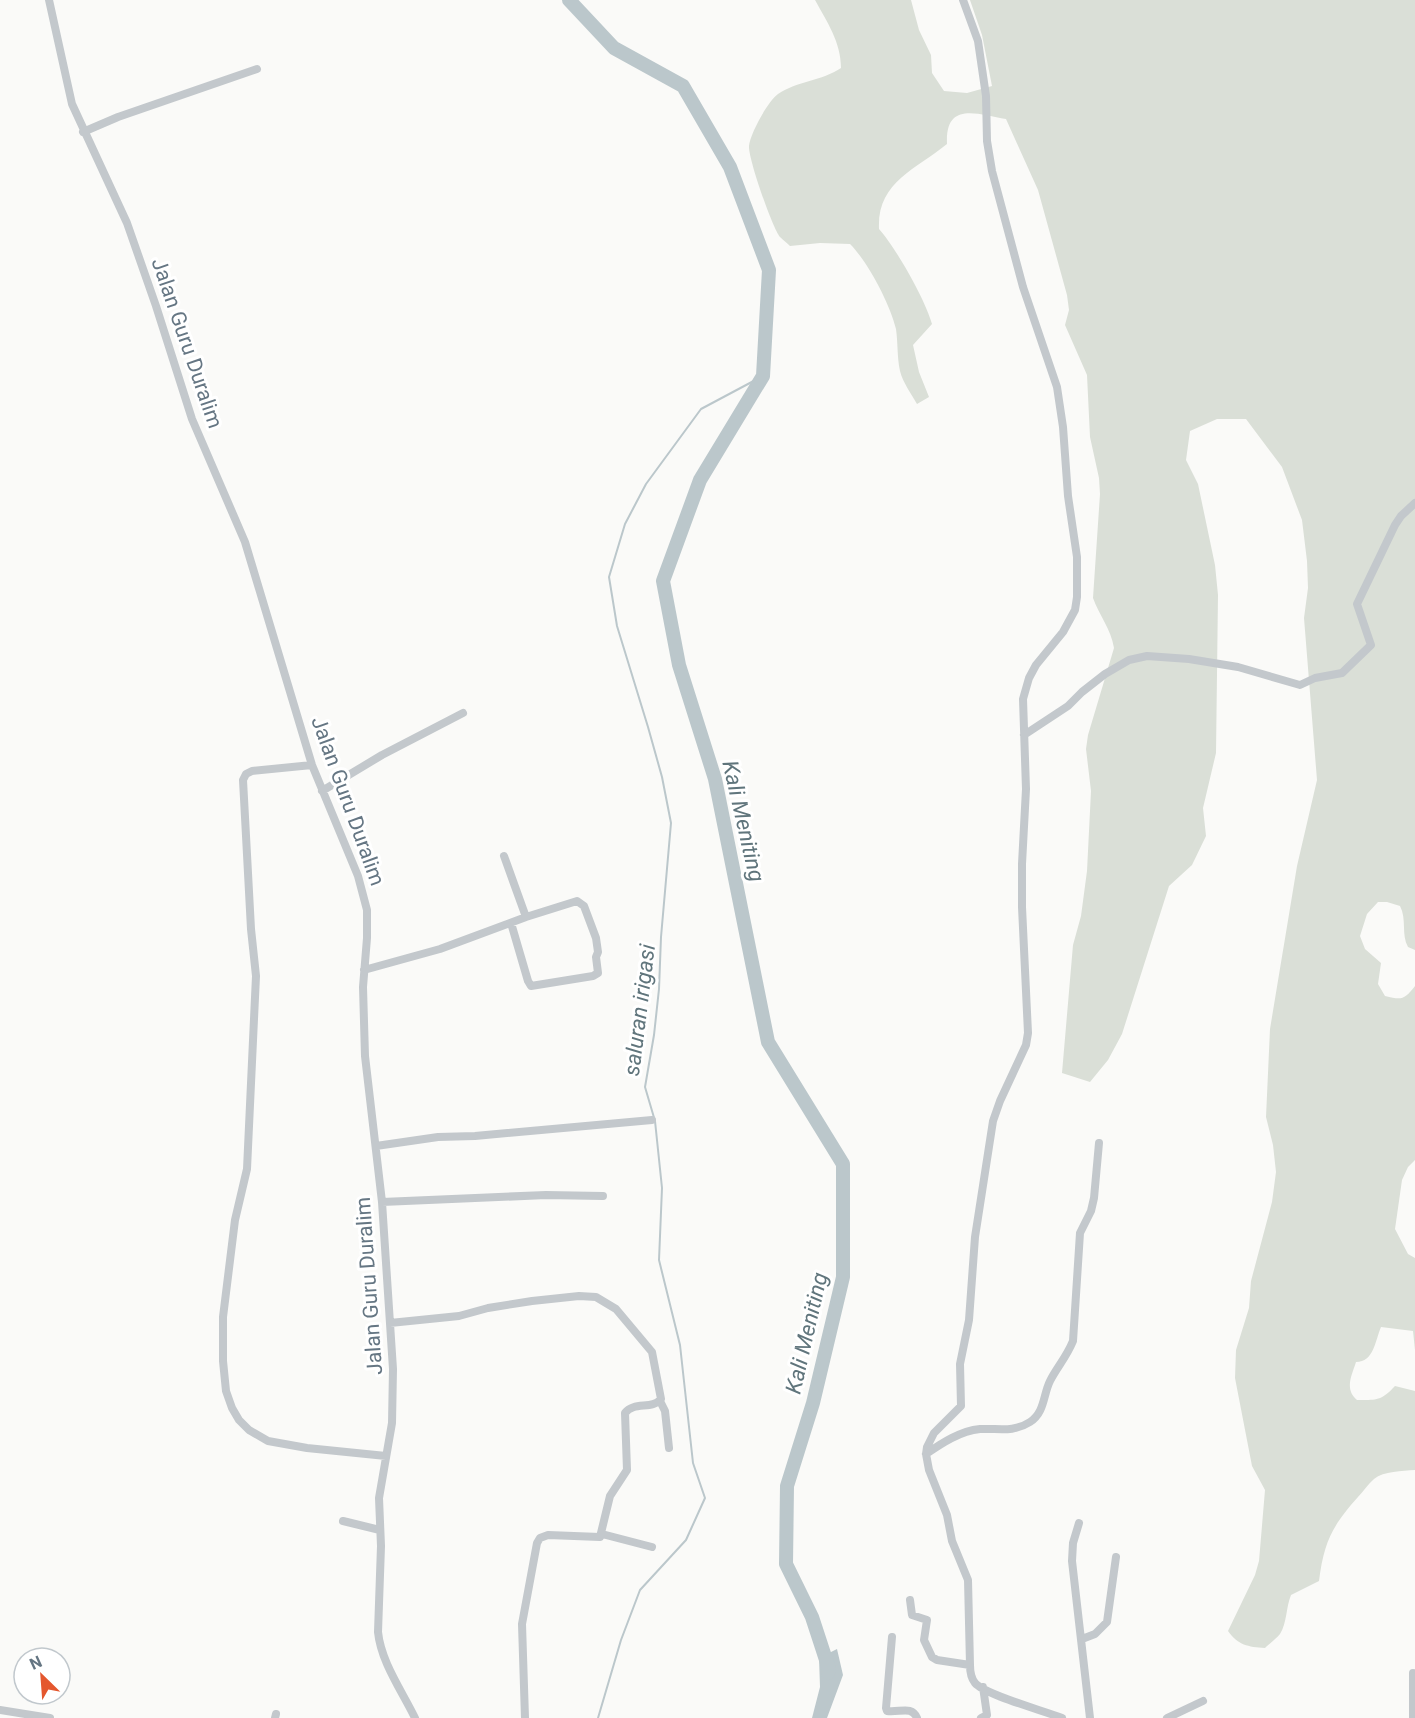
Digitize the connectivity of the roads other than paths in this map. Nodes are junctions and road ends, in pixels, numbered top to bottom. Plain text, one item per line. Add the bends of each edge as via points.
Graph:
1 (49, 0) edge
2 (963, 0) edge
3 (257, 69) dead end
4 (83, 132) junction
5 (1415, 503) edge
6 (462, 712) dead end
7 (1024, 735) junction
8 (312, 765) junction
9 (322, 791) junction
10 (504, 856) dead end
11 (525, 917) junction
12 (511, 923) junction
13 (364, 970) junction
14 (652, 1120) dead end
15 (1099, 1143) dead end
16 (376, 1146) junction
17 (603, 1196) dead end
18 (382, 1202) junction
19 (390, 1323) junction
20 (660, 1401) junction
21 (669, 1448) dead end
22 (926, 1454) junction
23 (386, 1455) junction
24 (343, 1521) dead end
25 (1079, 1523) dead end
26 (380, 1530) junction
27 (602, 1534) junction
28 (652, 1547) dead end
29 (1116, 1557) dead end
30 (910, 1600) dead end
31 (892, 1637) dead end
32 (1082, 1640) junction
33 (970, 1665) junction
34 (1413, 1672) dead end
35 (983, 1687) junction
36 (1203, 1701) dead end
37 (0, 1710) edge
38 (986, 1717) edge
39 (50, 1718) edge
40 (415, 1718) edge
41 (525, 1718) edge
42 (917, 1718) edge
43 (1062, 1718) edge
44 (1090, 1718) edge
45 (1167, 1718) edge
46 (1413, 1718) edge

1 - 4 street, Jalan Guru Duralim via 66,84
2 - 7 street via 978,41 992,171 1023,288 1057,387 1077,557 1075,610 1029,678 1023,699
3 - 4 street
4 - 8 street, Jalan Guru Duralim via 127,223 192,419 245,542
5 - 7 street via 1391,531 1357,604 1371,645 1342,673 1295,685 1238,667 1146,656 1129,660 1105,674 1068,706
6 - 9 street
7 - 22 street via 1022,907 1029,1033 993,1122 960,1364 961,1406 934,1433
8 - 9 street, Jalan Guru Duralim
8 - 23 street via 252,771 243,780 256,976 248,1160 223,1317 223,1371 235,1414 262,1438 307,1448
9 - 13 street, Jalan Guru Duralim via 364,897 368,924
10 - 11 street
11 - 12 street
11 - 12 street via 576,902 583,904 598,945 598,973 531,986
12 - 13 street via 424,955
13 - 16 street, Jalan Guru Duralim via 365,1056
14 - 16 street via 438,1137
15 - 22 street via 1094,1198 1080,1233 1075,1332 1067,1356 1049,1382 1040,1411 1018,1428 968,1431
16 - 18 street, Jalan Guru Duralim
17 - 18 street
18 - 19 street, Jalan Guru Duralim
19 - 20 street via 459,1316 532,1301 596,1297 616,1308 652,1352
19 - 23 street, Jalan Guru Duralim via 392,1411
20 - 21 street via 665,1411
20 - 27 street via 633,1407 625,1413 627,1470 610,1496
22 - 33 street via 968,1580
23 - 26 street, Jalan Guru Duralim via 379,1498
24 - 26 street
25 - 32 street via 1072,1561
26 - 40 street, Jalan Guru Duralim via 379,1643
27 - 28 street
27 - 41 street via 594,1538 548,1535 537,1543 522,1624
29 - 32 street via 1107,1622
30 - 33 street via 912,1615 927,1620 924,1640 932,1657
31 - 42 street via 886,1708 892,1712 911,1710
32 - 44 street
33 - 35 street via 976,1684
34 - 46 street
35 - 38 street
35 - 43 street
36 - 45 street
37 - 39 street

